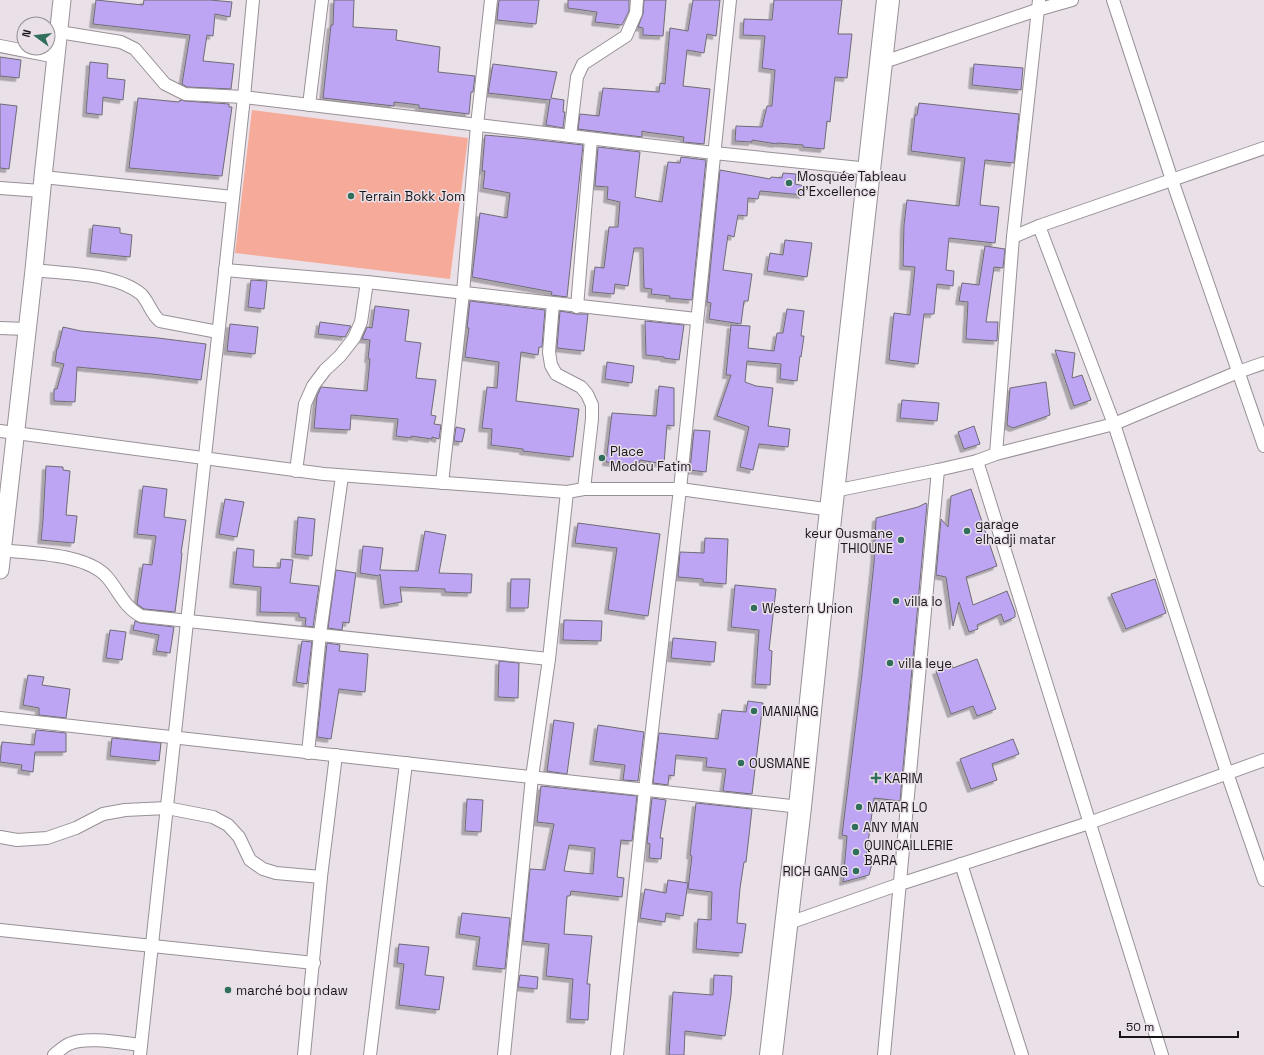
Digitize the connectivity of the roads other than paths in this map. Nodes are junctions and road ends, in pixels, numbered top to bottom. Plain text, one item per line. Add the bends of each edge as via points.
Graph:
1 (62, 0) edge
2 (253, 0) edge
3 (322, 0) edge
4 (491, 0) edge
5 (637, 0) edge
6 (730, 0) edge
7 (888, 0) edge
8 (1072, 0) edge
9 (1112, 0) edge
10 (1038, 5) edge
11 (59, 32) junction
12 (0, 46) edge
13 (56, 57) junction
14 (881, 63) junction
15 (244, 97) junction
16 (309, 105) junction
17 (477, 125) junction
18 (570, 136) junction
19 (591, 139) junction
20 (1264, 148) edge
21 (714, 154) junction
22 (870, 169) junction
23 (1172, 180) junction
24 (42, 184) junction
25 (0, 188) edge
26 (233, 197) junction
27 (1039, 226) junction
28 (1013, 237) junction
29 (34, 270) junction
30 (225, 270) junction
31 (367, 282) junction
32 (463, 293) junction
33 (553, 303) junction
34 (577, 306) junction
35 (696, 320) junction
36 (0, 328) edge
37 (26, 329) junction
38 (218, 332) junction
39 (1264, 363) edge
40 (1238, 372) junction
41 (1114, 424) junction
42 (8, 432) edge
43 (1264, 446) edge
44 (996, 454) junction
45 (205, 458) junction
46 (977, 461) junction
47 (938, 470) junction
48 (296, 471) junction
49 (342, 476) junction
50 (442, 483) junction
51 (584, 489) junction
52 (680, 489) junction
53 (567, 492) junction
54 (833, 500) junction
55 (2, 550) junction
56 (0, 570) edge
57 (187, 620) junction
58 (320, 634) junction
59 (549, 659) junction
60 (0, 718) edge
61 (174, 738) junction
62 (308, 753) junction
63 (336, 755) junction
64 (1264, 760) edge
65 (406, 763) junction
66 (1227, 773) junction
67 (532, 777) junction
68 (645, 790) junction
69 (800, 807) junction
70 (167, 808) junction
71 (1089, 823) junction
72 (0, 837) edge
73 (961, 864) junction
74 (321, 877) junction
75 (1264, 880) edge
76 (900, 884) junction
77 (786, 924) junction
78 (0, 930) edge
79 (152, 946) junction
80 (314, 963) junction
81 (141, 1050) edge
82 (54, 1055) edge
83 (304, 1055) edge
84 (370, 1055) edge
85 (504, 1055) edge
86 (617, 1055) edge
87 (771, 1055) edge
88 (884, 1055) edge
89 (1022, 1055) edge
90 (1162, 1055) edge

1 - 11 main road
2 - 15 street
3 - 16 street
4 - 17 street
5 - 18 street via 636,13 626,36 584,64 577,77
6 - 21 street
7 - 14 highway
8 - 10 street
9 - 23 street
10 - 14 street
10 - 28 street
11 - 13 main road
11 - 15 street via 121,42 135,49 165,84 185,94
12 - 13 street
13 - 24 main road
14 - 22 highway
15 - 16 street
15 - 26 street
16 - 17 street
17 - 18 street
17 - 32 street
18 - 19 street
19 - 21 street
19 - 34 street
20 - 23 street
21 - 22 street
21 - 35 street
22 - 54 highway
23 - 27 street
23 - 40 street
24 - 25 street
24 - 26 street
24 - 29 main road
26 - 30 street
27 - 28 street
27 - 41 street
28 - 44 street
29 - 37 main road
29 - 38 street via 122,282 142,295 154,316 160,321
30 - 31 street
30 - 38 street
31 - 32 street
31 - 48 street via 361,322 354,338 313,386 305,404
32 - 33 street
32 - 50 street
33 - 34 street
33 - 51 street via 549,352 551,365 556,374 581,387 592,405
34 - 35 street
35 - 52 street
36 - 37 street
37 - 42 main road
38 - 45 street
39 - 40 street
40 - 41 street
40 - 43 street
41 - 44 street
41 - 66 street
42 - 45 street
42 - 55 main road
44 - 46 street
45 - 48 street
45 - 57 street
46 - 47 street
46 - 71 street
47 - 54 street
47 - 76 street
48 - 49 street
49 - 50 street
49 - 58 street
50 - 53 street
51 - 52 street
51 - 53 street
52 - 54 street
52 - 68 street
53 - 59 street
54 - 69 highway
55 - 56 main road
55 - 57 street via 82,561 95,567 106,577 131,611 141,616
57 - 58 street
57 - 61 street
58 - 59 street
58 - 62 street
59 - 67 street
60 - 61 street
61 - 62 street
61 - 70 street
62 - 63 street
63 - 65 street
63 - 74 street
64 - 66 street
65 - 67 street
65 - 84 street
66 - 71 street
66 - 75 street
67 - 68 street
67 - 85 street
68 - 69 street
68 - 86 street
69 - 77 highway
70 - 72 street via 103,814 76,828 47,838 17,840
70 - 74 street via 213,817 228,825 239,837 250,860 263,869 276,873
70 - 79 street
71 - 73 street
71 - 90 street
73 - 76 street
73 - 89 street
74 - 80 street
76 - 77 street
76 - 88 street
77 - 87 highway
78 - 79 street
79 - 80 street
79 - 81 street
80 - 83 street
81 - 82 street via 90,1040 68,1044

